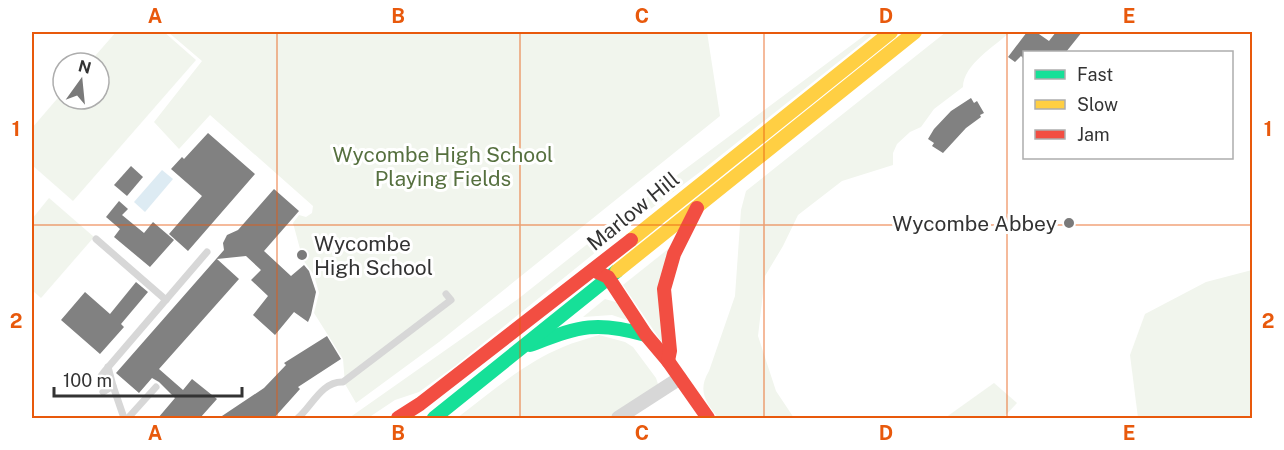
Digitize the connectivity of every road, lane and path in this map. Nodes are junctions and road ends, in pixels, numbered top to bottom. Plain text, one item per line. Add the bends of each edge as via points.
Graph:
1 (891, 32) edge
2 (915, 32) edge
3 (698, 206) junction
4 (96, 239) dead end
5 (207, 252) dead end
6 (593, 270) junction
7 (608, 277) junction
8 (446, 294) dead end
9 (166, 300) junction
10 (646, 335) junction
11 (523, 347) junction
12 (668, 361) junction
13 (680, 378) junction
14 (156, 387) dead end
15 (126, 418) edge
16 (298, 418) edge
17 (398, 418) edge
18 (434, 418) edge
19 (618, 418) edge
20 (708, 418) edge

1 - 6 main road, Marlow Hill
2 - 3 main road, Marlow Hill
3 - 7 main road, Marlow Hill
3 - 12 main road via 675,254 664,289
4 - 9 lane
5 - 9 lane
6 - 7 main road
6 - 17 main road, Marlow Hill
7 - 10 main road
7 - 11 main road, Marlow Hill
8 - 16 lane via 451,300 344,382 323,389
9 - 15 lane via 101,376
10 - 11 main road via 596,324
10 - 12 main road
11 - 18 main road, Marlow Hill
12 - 13 main road
13 - 19 street
13 - 20 main road
14 - 15 lane

